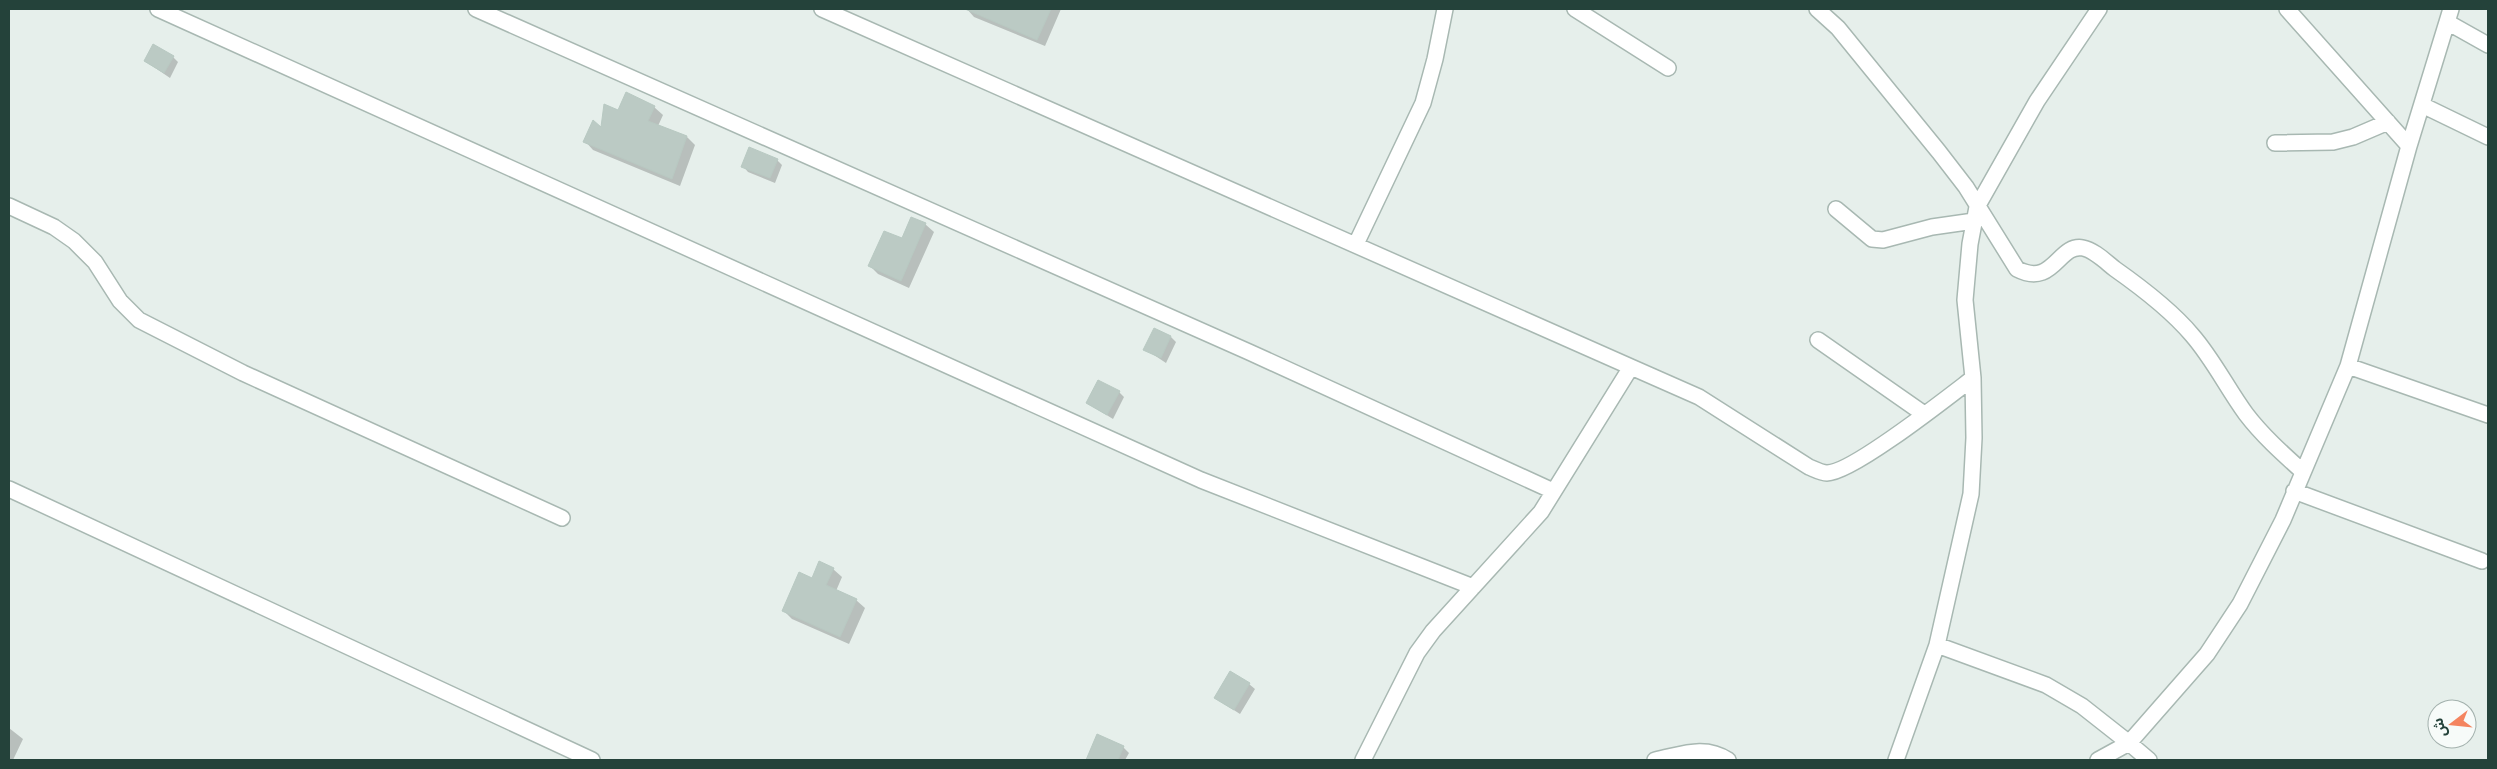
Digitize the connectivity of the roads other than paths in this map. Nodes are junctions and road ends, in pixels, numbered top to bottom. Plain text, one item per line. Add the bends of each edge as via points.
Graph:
1 (158, 9) edge
2 (476, 9) edge
3 (822, 9) edge
4 (1445, 9) edge
5 (1576, 9) edge
6 (1817, 9) edge
7 (2099, 9) edge
8 (2287, 9) edge
9 (2449, 15) edge
10 (2488, 45) edge
11 (1668, 68) dead end
12 (2422, 105) junction
13 (2388, 122) junction
14 (2488, 137) edge
15 (2275, 143) dead end
16 (2409, 146) junction
17 (9, 206) edge
18 (1836, 208) dead end
19 (1976, 214) junction
20 (1356, 244) junction
21 (1818, 340) dead end
22 (2348, 366) junction
23 (1631, 367) junction
24 (1973, 378) junction
25 (1924, 414) junction
26 (2488, 415) edge
27 (2302, 471) junction
28 (9, 489) edge
29 (1553, 491) junction
30 (2294, 491) junction
31 (562, 518) dead end
32 (2482, 561) dead end
33 (1473, 587) junction
34 (1937, 645) junction
35 (2129, 743) junction
36 (592, 760) edge
37 (1363, 760) edge
38 (1655, 760) edge
39 (1728, 760) edge
40 (1896, 760) edge
41 (2098, 760) edge
42 (2149, 760) edge

1 - 33 street via 1201,480
2 - 29 street via 1231,344
3 - 20 street
4 - 20 street via 1436,59 1423,102
5 - 11 street
6 - 19 street via 1838,28 1891,90 1966,187
7 - 19 street via 2037,101
8 - 13 street
9 - 10 street
9 - 12 street
12 - 14 street
12 - 16 street
13 - 15 street via 2333,142
13 - 16 street
16 - 22 street
17 - 31 street via 54,227 74,241 95,262 120,301 139,320 243,373
18 - 19 street via 1872,239 1883,240
19 - 24 street via 1965,300
19 - 27 street via 2017,269 2028,275 2045,272 2074,248 2083,248 2128,278 2185,327 2246,414
20 - 23 street
21 - 25 street
22 - 26 street
22 - 27 street
23 - 25 street via 1699,397 1809,467 1826,473 1839,470
23 - 29 street
24 - 25 street
24 - 34 street via 1971,494
27 - 30 street
28 - 36 street
29 - 33 street via 1529,526
30 - 32 street
30 - 35 street via 2283,520 2240,604 2207,654
33 - 37 street via 1417,653
34 - 35 street via 2046,685 2082,706
34 - 40 street
35 - 41 street
35 - 42 street
38 - 39 street via 1712,751

